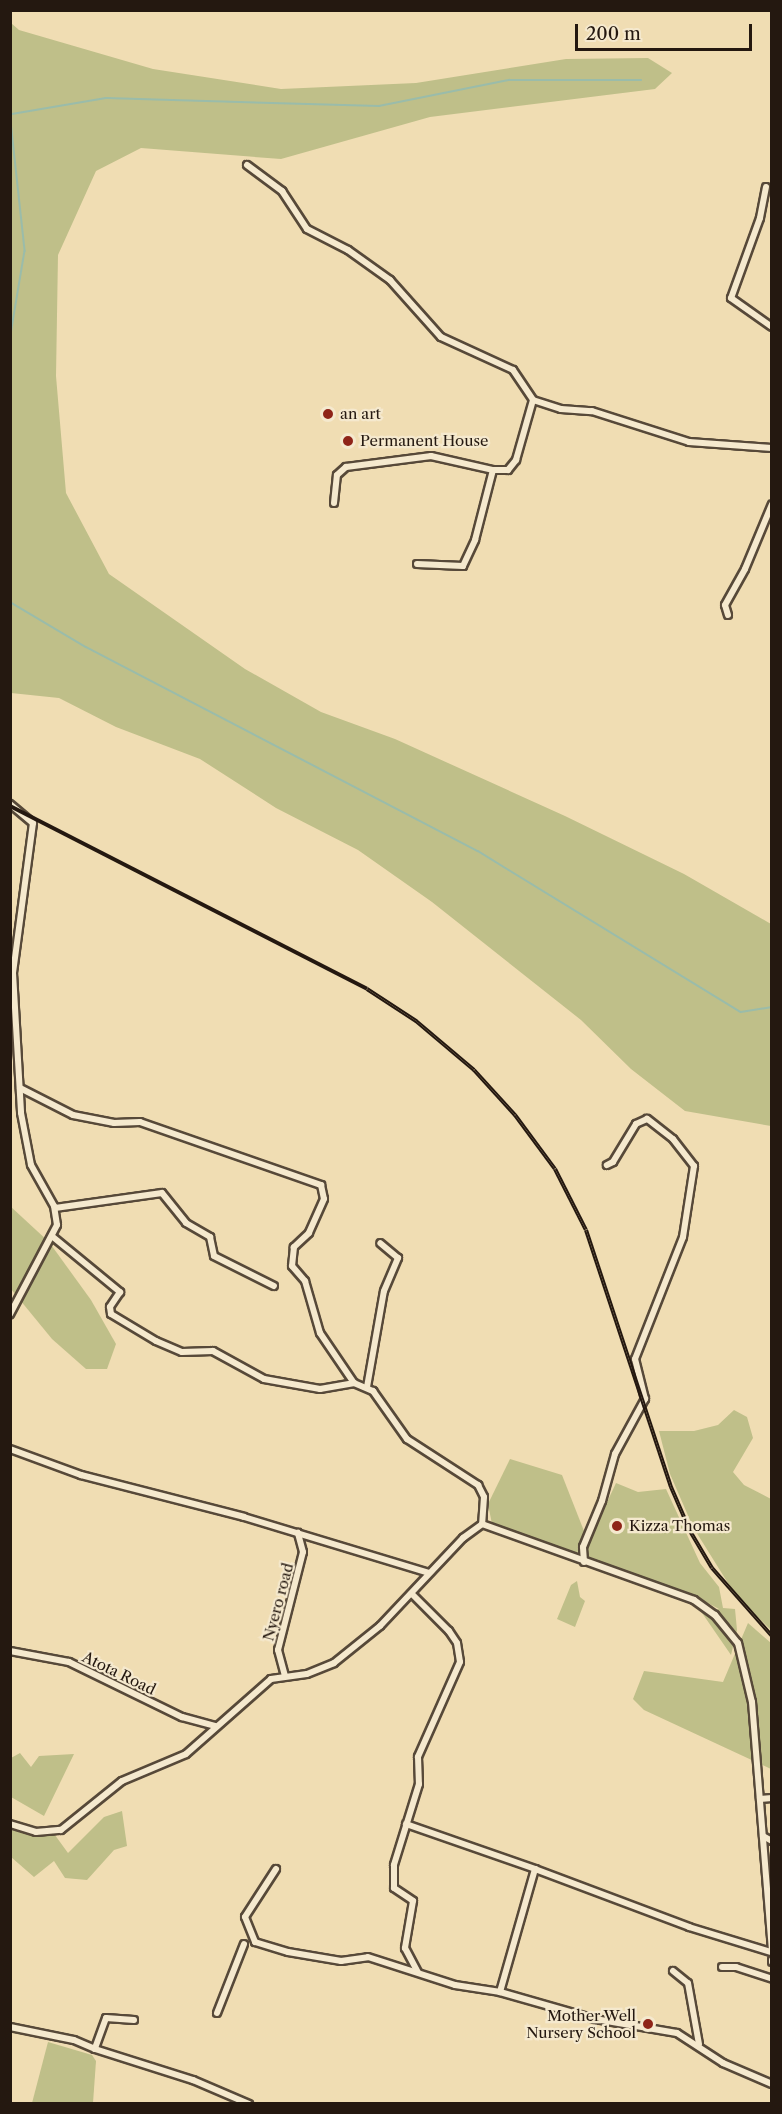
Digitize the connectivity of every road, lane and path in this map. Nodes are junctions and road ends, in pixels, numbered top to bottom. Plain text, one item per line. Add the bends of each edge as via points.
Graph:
1 (247, 165) dead end
2 (766, 187) dead end
3 (771, 327) edge
4 (532, 400) junction
5 (771, 448) edge
6 (493, 470) junction
7 (334, 503) dead end
8 (771, 504) edge
9 (417, 564) dead end
10 (728, 615) dead end
11 (10, 804) edge
12 (20, 1088) junction
13 (607, 1165) dead end
14 (55, 1208) junction
15 (53, 1238) junction
16 (380, 1243) dead end
17 (273, 1286) dead end
18 (10, 1314) edge
19 (354, 1383) junction
20 (367, 1387) junction
21 (10, 1449) edge
22 (482, 1524) junction
23 (298, 1533) junction
24 (584, 1563) junction
25 (429, 1573) junction
26 (412, 1594) junction
27 (10, 1651) edge
28 (285, 1676) junction
29 (215, 1726) junction
30 (771, 1798) edge
31 (760, 1799) junction
32 (10, 1824) edge
33 (406, 1824) junction
34 (763, 1836) junction
35 (771, 1841) edge
36 (276, 1869) dead end
37 (535, 1869) junction
38 (244, 1944) dead end
39 (771, 1952) edge
40 (723, 1967) dead end
41 (673, 1971) dead end
42 (421, 1975) junction
43 (771, 1978) edge
44 (500, 1992) junction
45 (217, 2013) dead end
46 (134, 2020) dead end
47 (10, 2027) edge
48 (699, 2044) junction
49 (95, 2049) junction
50 (771, 2084) edge
51 (249, 2103) edge

1 - 4 street via 282,191 307,229 348,250 390,280 441,337 513,370
2 - 3 street via 760,218 731,298
4 - 5 street via 561,409 592,411 689,442
4 - 6 street via 512,466
6 - 7 street via 431,456 346,467 337,475
6 - 9 street via 475,540 463,566
8 - 10 street via 745,569 725,605
11 - 12 street via 33,823 13,973
12 - 14 street via 22,1123 31,1164
12 - 19 street via 73,1115 114,1124 140,1122 321,1185 324,1199 309,1233 294,1248 292,1268 304,1281 320,1333
13 - 24 street via 616,1158 636,1124 647,1119 673,1139 694,1166 683,1237 635,1359 645,1399 615,1455 602,1502 583,1547
14 - 15 street via 57,1225
14 - 17 street via 162,1193 186,1223 210,1237 214,1256
15 - 18 street
15 - 19 street via 120,1292 111,1306 111,1314 156,1341 182,1352 213,1351 264,1378 320,1389
16 - 20 street via 398,1259 384,1291
19 - 20 street
20 - 22 street via 384,1401 407,1439 478,1485 484,1497
21 - 23 street via 81,1475
22 - 24 street
22 - 25 street
23 - 25 street
23 - 28 street, Nyero road via 303,1552 278,1650
24 - 31 street via 694,1600 715,1615 735,1639 748,1676
25 - 26 street
26 - 28 street via 334,1663
26 - 33 street via 453,1637 460,1668 418,1757 420,1778
27 - 29 street, Atota Road via 69,1662 182,1718
28 - 29 street via 259,1688
29 - 32 street via 186,1754 122,1781 61,1830 36,1832
30 - 31 street
31 - 34 street
33 - 37 street
33 - 42 street via 396,1852 393,1886 413,1901 405,1948
34 - 35 street
34 - 39 street
36 - 42 street via 245,1917 252,1940 288,1952 333,1960 368,1957
37 - 39 street via 689,1927
37 - 44 street
38 - 45 street
40 - 43 street
41 - 48 street via 688,1983
42 - 44 street
44 - 48 street via 578,2015 677,2033
46 - 49 street via 107,2018
47 - 49 street via 74,2040
48 - 50 street via 723,2063
49 - 51 street via 193,2080

